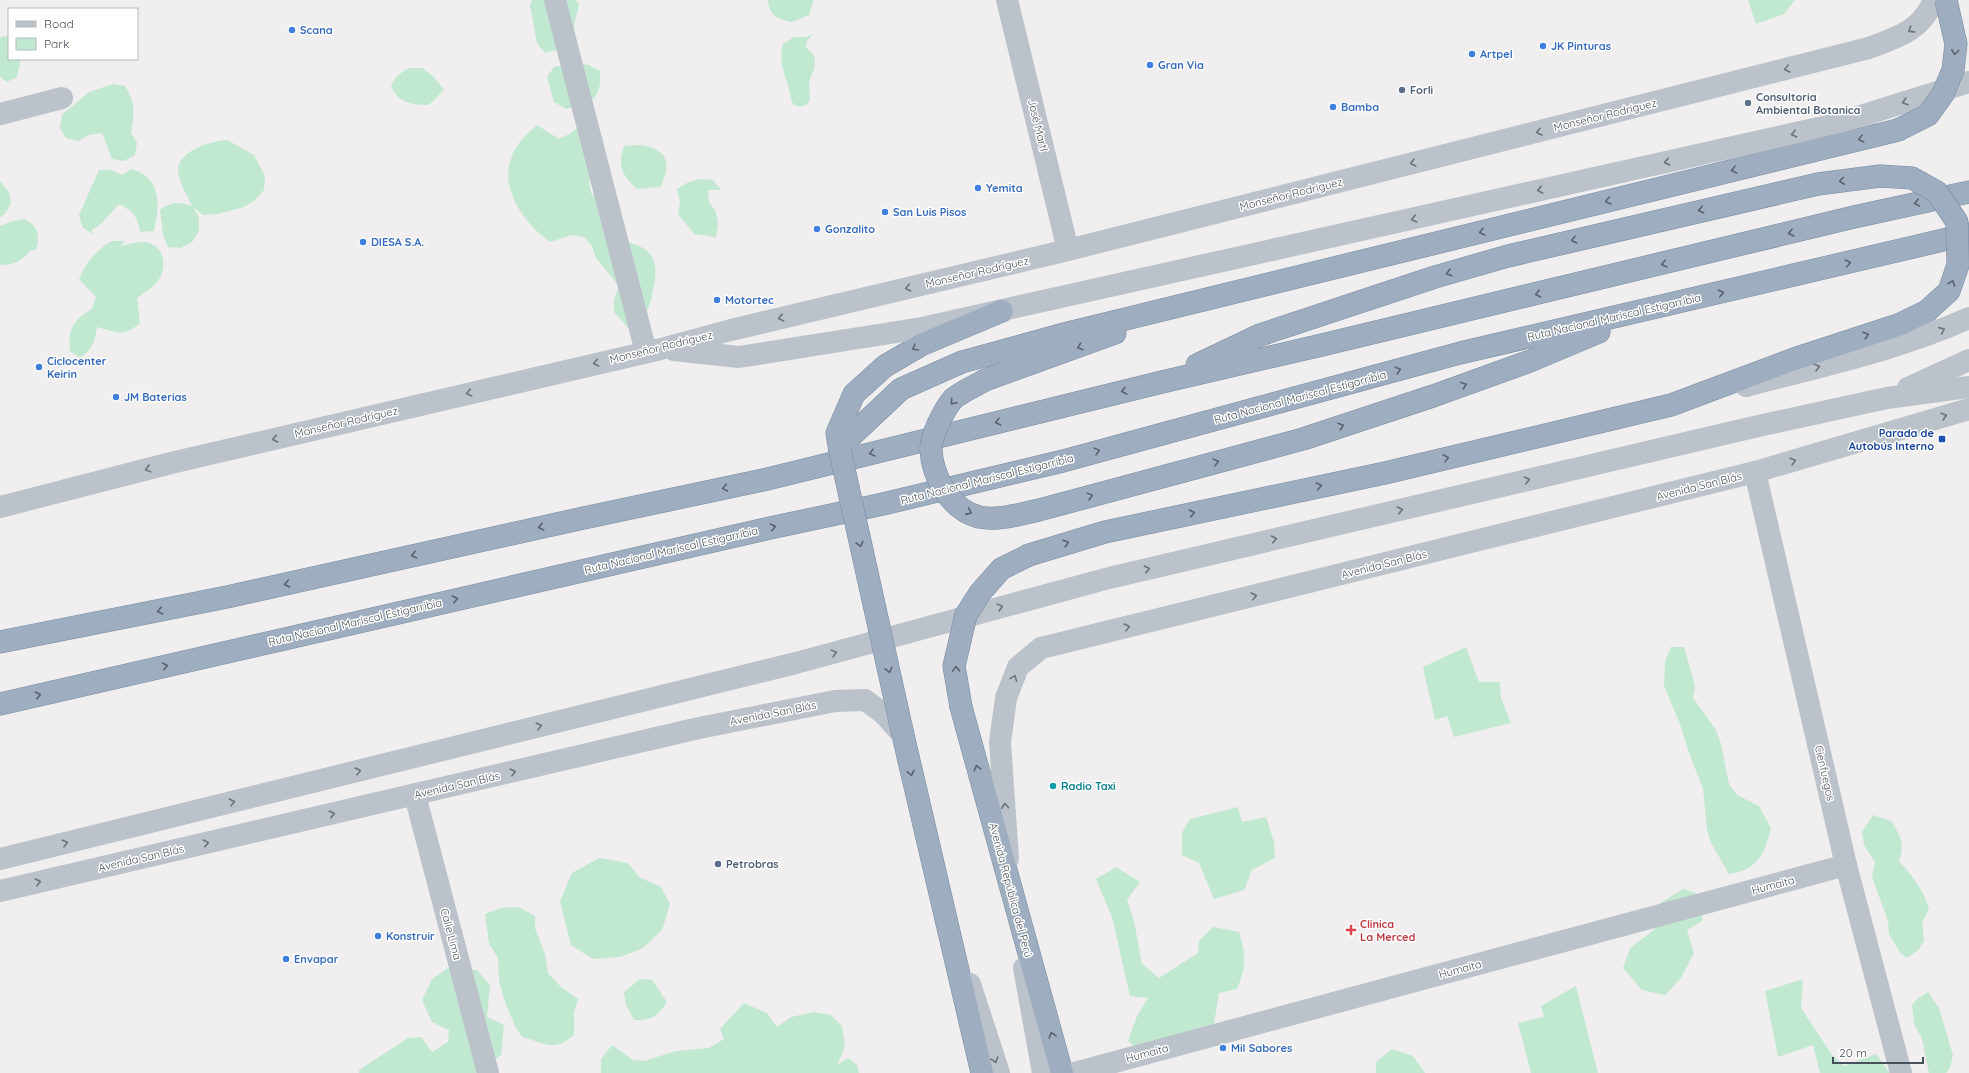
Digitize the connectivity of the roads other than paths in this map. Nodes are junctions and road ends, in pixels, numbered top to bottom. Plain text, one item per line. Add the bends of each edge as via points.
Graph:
1 (555, 0) edge
2 (1007, 0) edge
3 (1934, 0) edge
4 (1946, 0) edge
5 (1969, 82) edge
6 (62, 98) dead end
7 (0, 114) edge
8 (1969, 192) edge
9 (1969, 234) edge
10 (1068, 250) junction
11 (1195, 302) junction
12 (1656, 308) junction
13 (1002, 311) junction
14 (1969, 318) edge
15 (654, 350) junction
16 (1969, 360) edge
17 (1162, 382) junction
18 (1969, 387) edge
19 (1887, 398) junction
20 (1671, 405) junction
21 (1969, 409) edge
22 (840, 451) junction
23 (1755, 472) junction
24 (0, 507) edge
25 (0, 642) edge
26 (0, 704) edge
27 (903, 735) junction
28 (415, 795) junction
29 (0, 859) edge
30 (1846, 865) junction
31 (1010, 887) junction
32 (0, 891) edge
33 (943, 903) junction
34 (488, 1073) edge
35 (982, 1073) edge
36 (999, 1073) edge
37 (1043, 1073) edge
38 (1062, 1073) edge
39 (1074, 1073) edge
40 (1901, 1073) edge

1 - 15 street
2 - 10 street, José Martí
3 -> 10 street, Monseñor Rodríguez via 1917,26 1903,36 1869,48
4 -> 11 highway, bridge via 1956,44 1953,70 1943,94 1928,115 1898,130
5 -> 13 street via 1832,125
6 - 7 street
8 -> 17 highway via 1854,217
12 -> 9 highway, Ruta Nacional Mariscal Estigarribia
10 -> 15 street, Monseñor Rodríguez
11 -> 12 highway, bridge via 1097,341 984,380 954,399 937,426 931,448 937,478 958,507 979,516 1001,518 1039,510 1318,434 1530,361
11 - 22 highway via 962,362 901,390 851,436
26 -> 12 highway, Ruta Nacional Mariscal Estigarribia via 1063,461 1460,353
13 - 15 street via 922,328 739,357
13 -> 22 highway via 921,345 885,366 854,394 837,433
20 -> 14 street via 1925,337
15 -> 24 street, Monseñor Rodríguez via 179,461
16 - 19 street
20 -> 17 highway, Avenida República del Perú, bridge via 1794,359 1898,325 1927,311 1949,291 1958,265 1957,222 1937,192 1912,178 1880,176 1811,186 1508,256 1435,277 1260,335
17 -> 25 highway via 763,480 227,597
18 - 19 street
29 -> 19 street via 796,663 1109,578 1739,430
31 -> 20 highway, Avenida República del Perú, bridge via 961,707 954,666 966,615 980,593 1001,569 1028,555 1105,532 1385,473
23 -> 21 street, Avenida San Blás
22 -> 27 highway, bridge
23 - 30 street, Cienfuegos
31 -> 23 street, Avenida San Blás via 1000,742 1006,698 1018,667 1041,648
28 -> 27 street, Avenida San Blás via 699,728 835,701 865,700 884,714
27 -> 33 highway
32 -> 28 street, Avenida San Blás
28 - 34 street, Calle Lima
30 - 39 street, Humaita
30 - 40 street, Cienfuegos
31 - 37 street, Avenida San Blás
38 -> 31 highway, Avenida República del Perú
33 - 35 highway
33 -> 36 street

